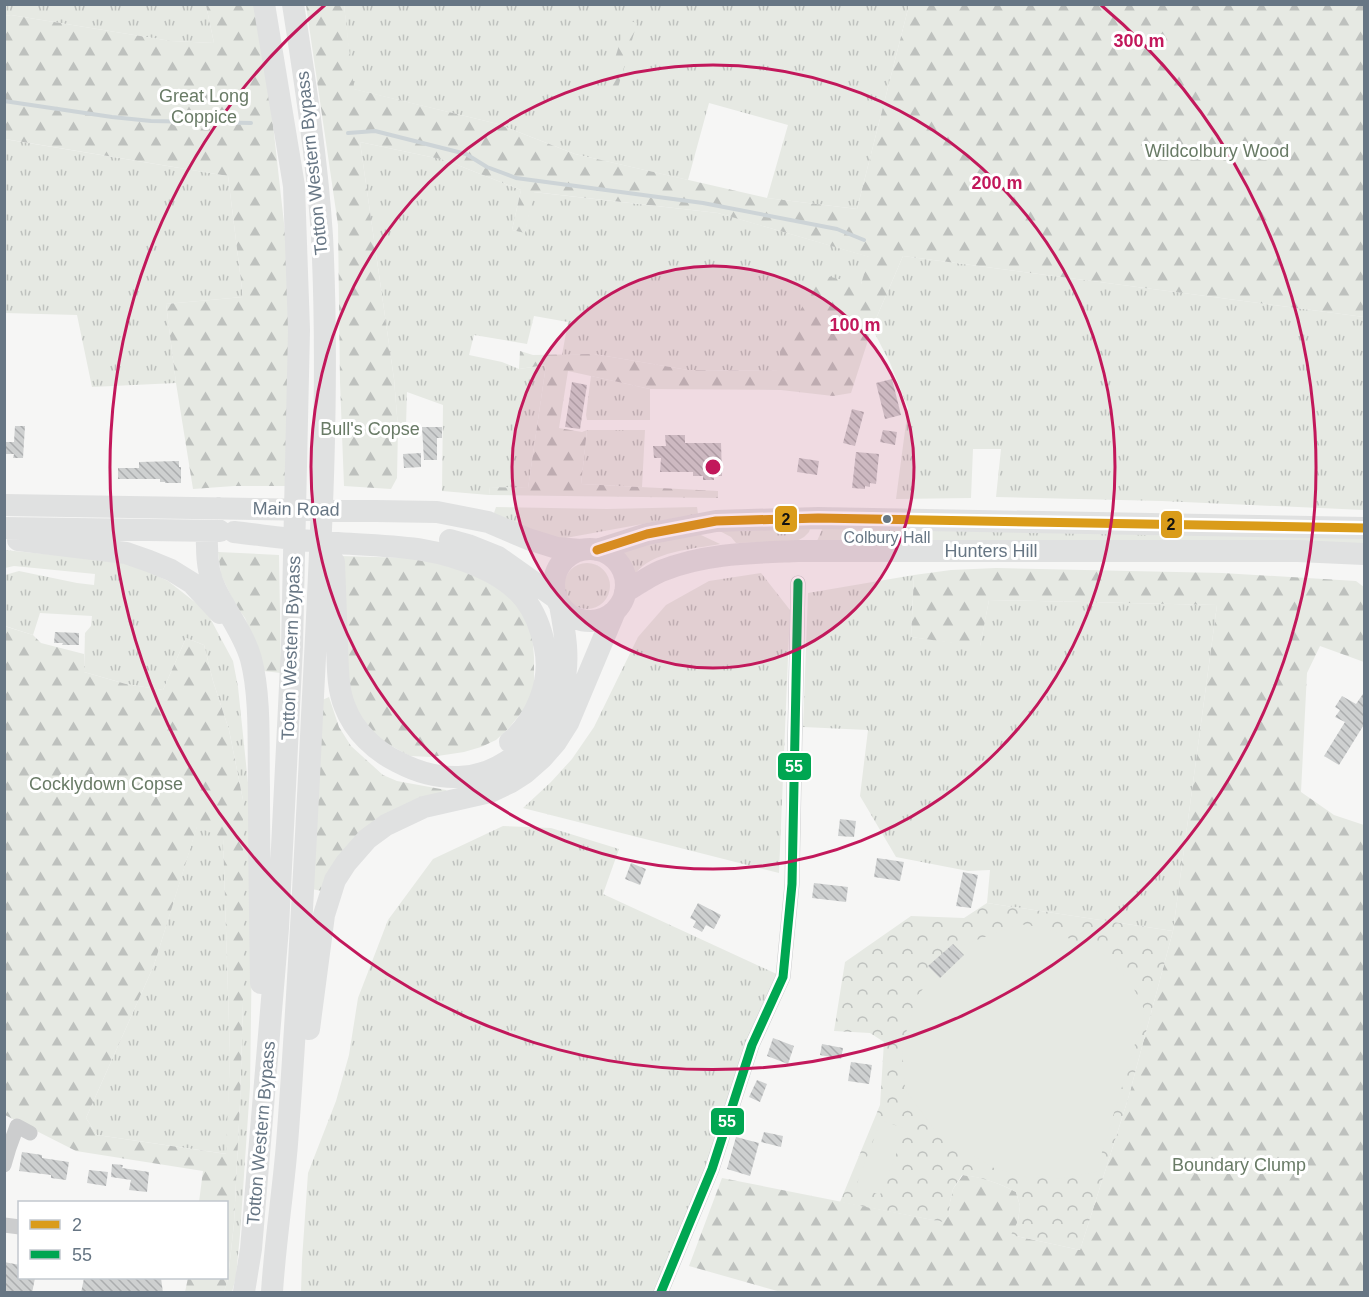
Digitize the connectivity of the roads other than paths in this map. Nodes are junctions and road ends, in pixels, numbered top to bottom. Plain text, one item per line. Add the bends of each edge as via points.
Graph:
1 (264, 4) edge
2 (292, 4) edge
3 (324, 390) junction
4 (4, 505) edge
5 (227, 508) junction
6 (4, 528) edge
7 (1365, 528) edge
8 (207, 530) junction
9 (4, 539) edge
10 (385, 540) junction
11 (589, 550) junction
12 (1365, 554) edge
13 (798, 584) dead end
14 (620, 601) junction
15 (558, 602) junction
16 (251, 659) junction
17 (399, 762) junction
18 (30, 1132) dead end
19 (262, 1132) junction
20 (286, 1146) junction
21 (4, 1165) edge
22 (244, 1293) edge
23 (272, 1293) edge
24 (661, 1293) edge

1 - 19 main road, Totton Western Bypass via 294,186 299,330 292,646 278,928
2 - 3 main road, Totton Western Bypass via 318,186
3 - 17 main road via 341,696 364,737
3 - 20 main road, Totton Western Bypass via 321,556 302,927
4 - 5 main road, Main Road
5 - 8 main road via 213,515
5 - 11 main road, Main Road via 437,512 489,522 557,548
6 - 8 main road, Main Road
7 - 11 main road, Hunters Hill via 818,518 716,520
8 - 10 main road, Main Road
8 - 16 main road via 209,571 215,590
9 - 16 main road via 126,553 171,570 192,583 210,602
10 - 15 main road, Main Road via 413,533 483,551 498,557
10 - 17 main road via 443,553 505,580 518,590 537,620 547,666 542,697 534,711 513,740 497,752 470,763 447,766
11 - 14 main road via 608,554 622,570 626,581
11 - 15 main road via 572,554 558,568 554,588
12 - 14 main road, Hunters Hill via 798,551 730,555 659,571
13 - 24 street via 792,884 783,977 752,1045 712,1169
14 - 15 main road via 607,617 597,621 576,619
14 - 20 main road via 568,723 542,758 525,773 490,792 424,807 387,825 367,839 335,880 324,915 302,1083
15 - 17 main road via 567,654 563,688 544,727 519,753 492,769 461,777 421,773
16 - 19 main road via 258,742
18 - 21 street via 17,1126
19 - 22 main road, Totton Western Bypass
20 - 23 main road, Totton Western Bypass

